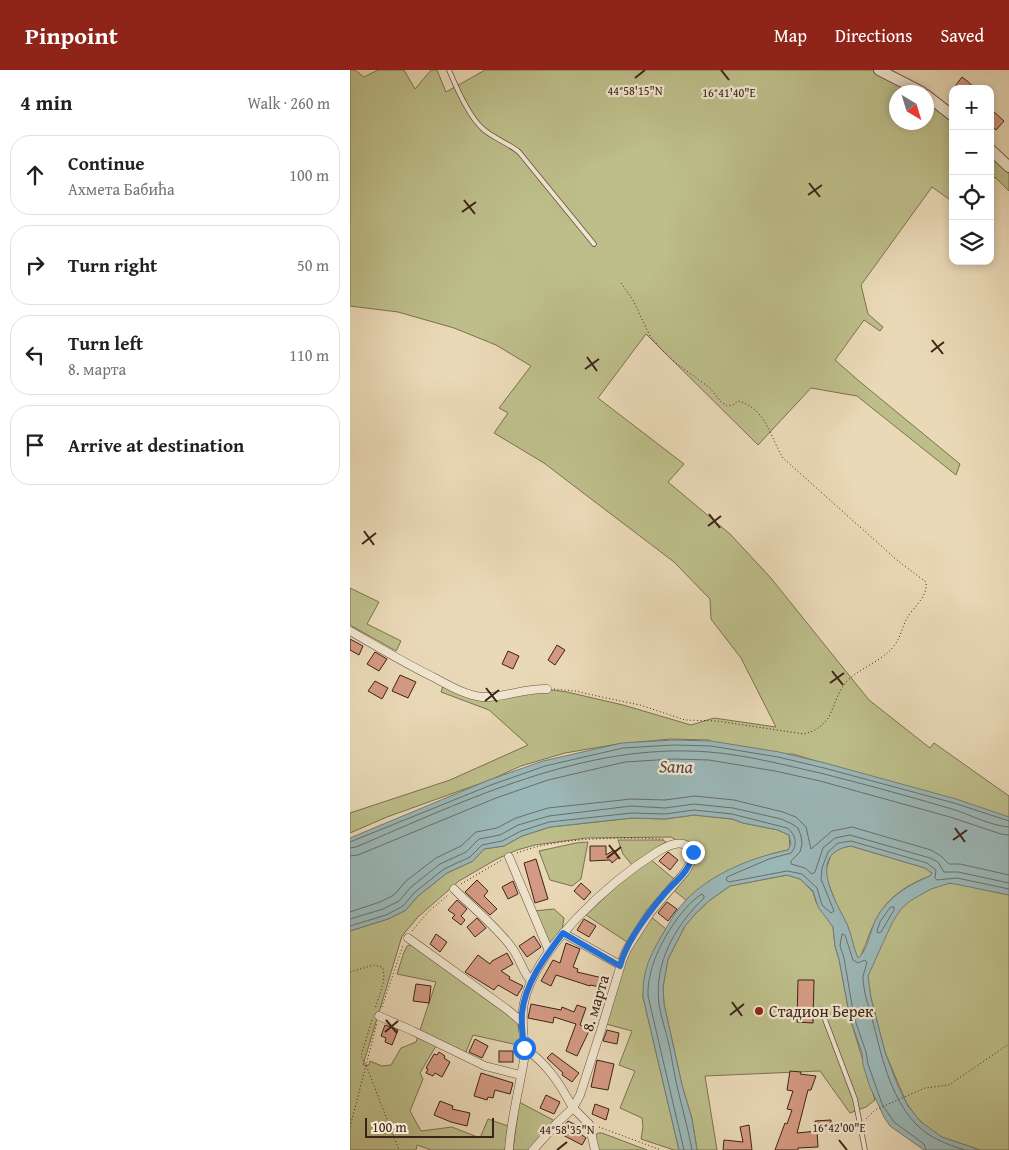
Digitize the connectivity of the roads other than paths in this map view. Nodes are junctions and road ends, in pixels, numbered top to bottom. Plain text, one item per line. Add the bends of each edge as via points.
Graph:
1 (449, 70) edge
2 (878, 70) edge
3 (908, 85) edge
4 (934, 101) edge
5 (949, 113) edge
6 (994, 153) edge
7 (1009, 167) edge
8 (594, 244) dead end
9 (350, 631) edge
10 (547, 689) road end
11 (509, 857) road end
12 (454, 889) road end
13 (563, 933) junction
14 (408, 938) road end
15 (550, 951) junction
16 (620, 966) junction
17 (532, 981) junction
18 (822, 1009) dead end
19 (379, 1016) road end
20 (522, 1022) junction
21 (524, 1048) junction
22 (520, 1075) junction
23 (573, 1108) junction
24 (509, 1150) edge
25 (533, 1150) edge
26 (595, 1150) edge
27 (865, 1150) edge

1 - 8 lane via 466,105 482,128 519,152
2 - 3 street
4 - 5 street
6 - 7 street
9 - 10 street via 464,693 482,697
11 - 15 street
12 - 17 street via 507,942
13 - 15 street
13 - 16 street
13 - 16 street, 8. марта via 634,867 676,843 688,846 693,852 692,862 636,932
14 - 20 street
15 - 17 street
16 - 23 street, 8. марта via 580,1095
17 - 20 street via 524,1002
18 - 27 lane via 855,1099
19 - 22 street via 485,1066
20 - 21 street
21 - 22 street
21 - 23 street via 543,1063
22 - 24 street
23 - 25 street
23 - 26 street via 589,1124

